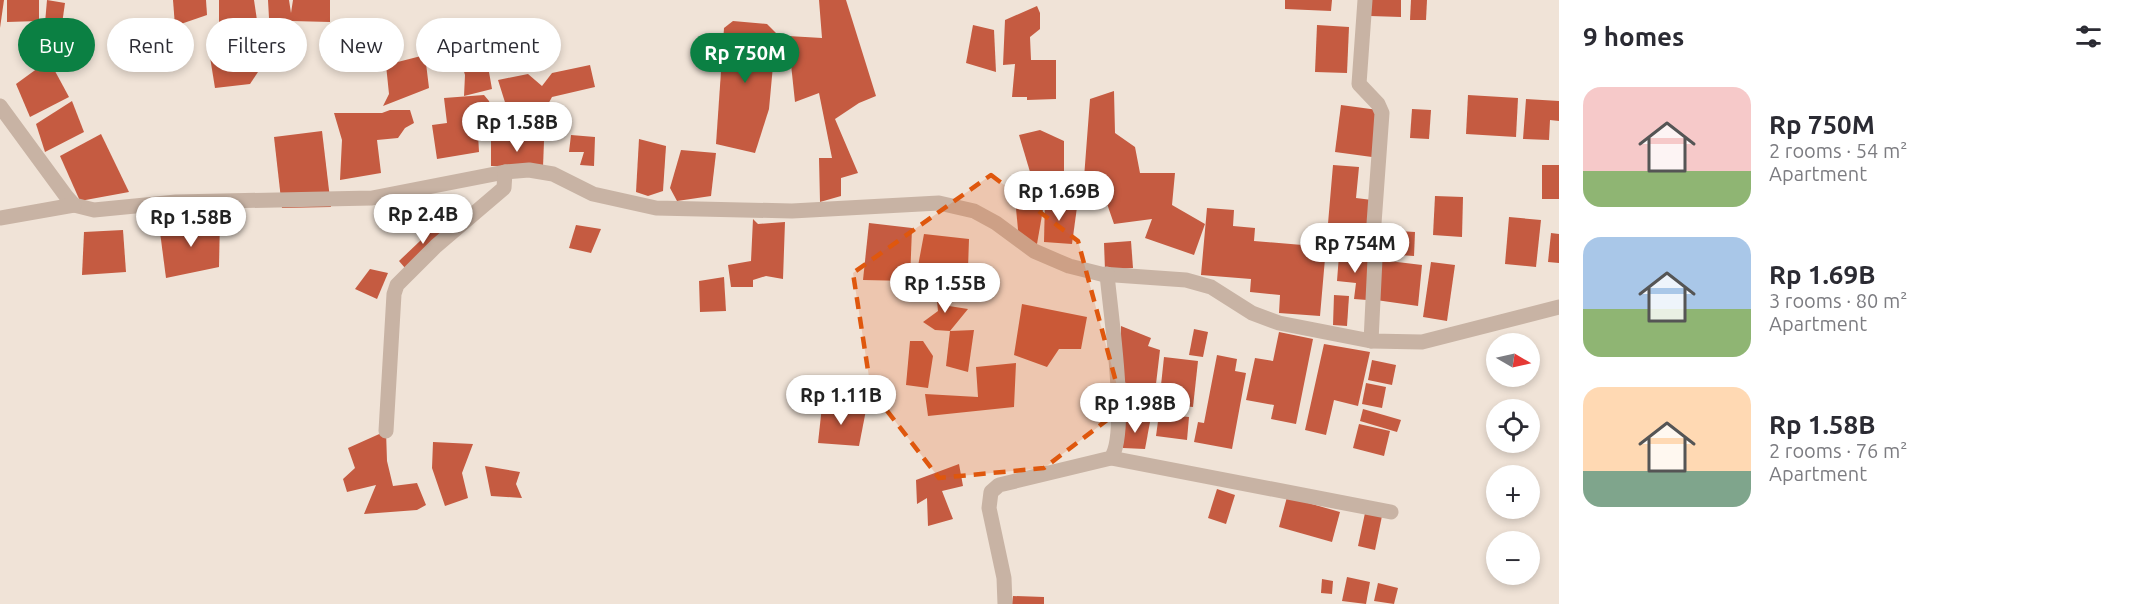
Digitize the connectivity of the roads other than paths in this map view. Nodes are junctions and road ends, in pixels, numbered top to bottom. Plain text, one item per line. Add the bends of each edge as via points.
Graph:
1 (1365, 0) edge
2 (0, 106) edge
3 (505, 172) junction
4 (74, 205) junction
5 (0, 218) edge
6 (1107, 274) junction
7 (1559, 307) edge
8 (1371, 340) junction
9 (386, 431) dead end
10 (1111, 458) junction
11 (1391, 512) dead end
12 (1005, 604) edge

1 - 8 street via 1359,84 1382,112 1372,251 1375,259
2 - 4 street
3 - 4 street via 372,198 176,202 94,210
3 - 6 street via 552,174 593,194 656,208 792,211 939,203 974,211 1060,262
3 - 9 street via 504,188 397,285
4 - 5 street
6 - 8 street via 1186,280 1211,286 1252,313 1279,323
6 - 10 street via 1119,434
7 - 8 street via 1422,342
10 - 11 street
10 - 12 street via 999,485 991,492 988,508 1004,578

